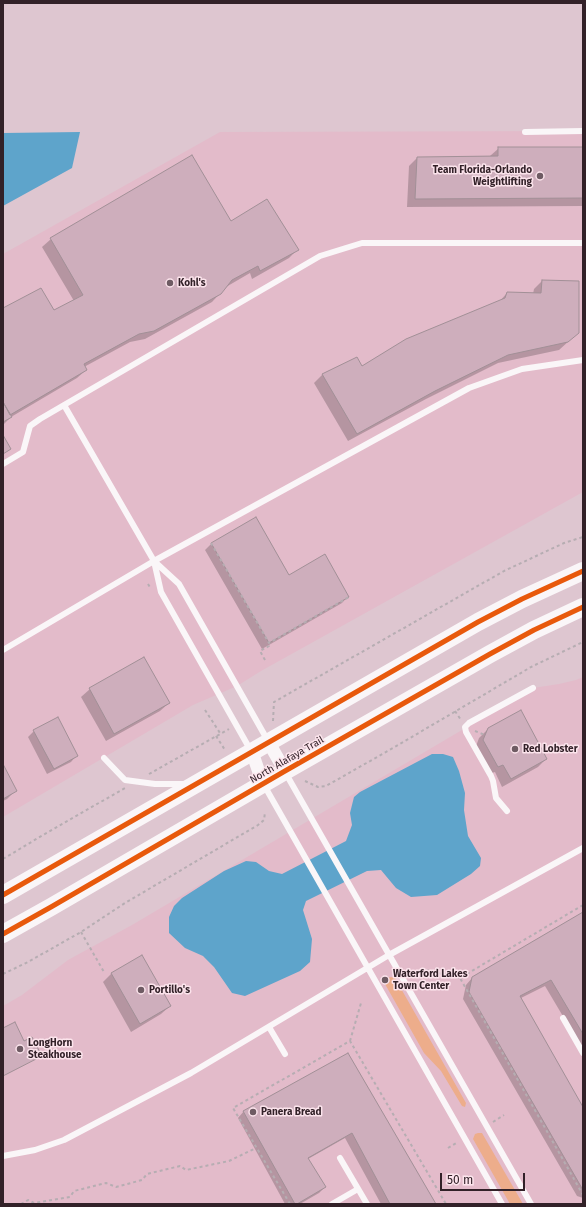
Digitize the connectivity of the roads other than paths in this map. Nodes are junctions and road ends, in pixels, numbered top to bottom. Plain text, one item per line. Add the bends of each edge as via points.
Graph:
1 (583, 131) edge
2 (525, 132) dead end
3 (583, 243) edge
4 (583, 360) edge
5 (64, 405) junction
6 (3, 464) edge
7 (154, 561) junction
8 (583, 571) edge
9 (583, 606) edge
10 (3, 650) edge
11 (533, 688) dead end
12 (269, 742) junction
13 (252, 752) junction
14 (104, 758) dead end
15 (285, 771) junction
16 (196, 784) junction
17 (263, 784) junction
18 (507, 811) dead end
19 (583, 848) edge
20 (3, 895) edge
21 (3, 934) edge
22 (389, 955) junction
23 (368, 968) junction
24 (563, 1018) dead end
25 (269, 1027) junction
26 (583, 1053) edge
27 (285, 1054) dead end
28 (3, 1156) edge
29 (340, 1158) dead end
30 (358, 1189) junction
31 (332, 1204) edge
32 (368, 1204) edge
33 (502, 1204) edge
34 (531, 1204) edge

1 - 2 lane
3 - 5 lane via 362,243 320,256
4 - 7 lane via 522,369 470,388
5 - 6 lane via 30,426 23,452
5 - 7 lane
7 - 10 lane
7 - 12 lane via 179,584
7 - 13 lane via 161,592
8 - 12 main road via 529,595 478,622
9 - 15 main road, North Alafaya Trail via 509,643
11 - 18 lane via 465,727 491,776 496,798
12 - 13 main road
12 - 15 street
13 - 16 main road
13 - 17 street
14 - 16 lane via 125,780 155,784
15 - 17 main road, North Alafaya Trail
15 - 22 lane
16 - 20 main road
17 - 21 main road, North Alafaya Trail
17 - 23 lane
19 - 22 lane
22 - 23 lane
22 - 34 lane
23 - 25 lane
23 - 33 lane
24 - 26 lane
25 - 27 lane
25 - 28 lane via 191,1073 64,1140 35,1150
29 - 30 lane
30 - 31 lane
30 - 32 lane

